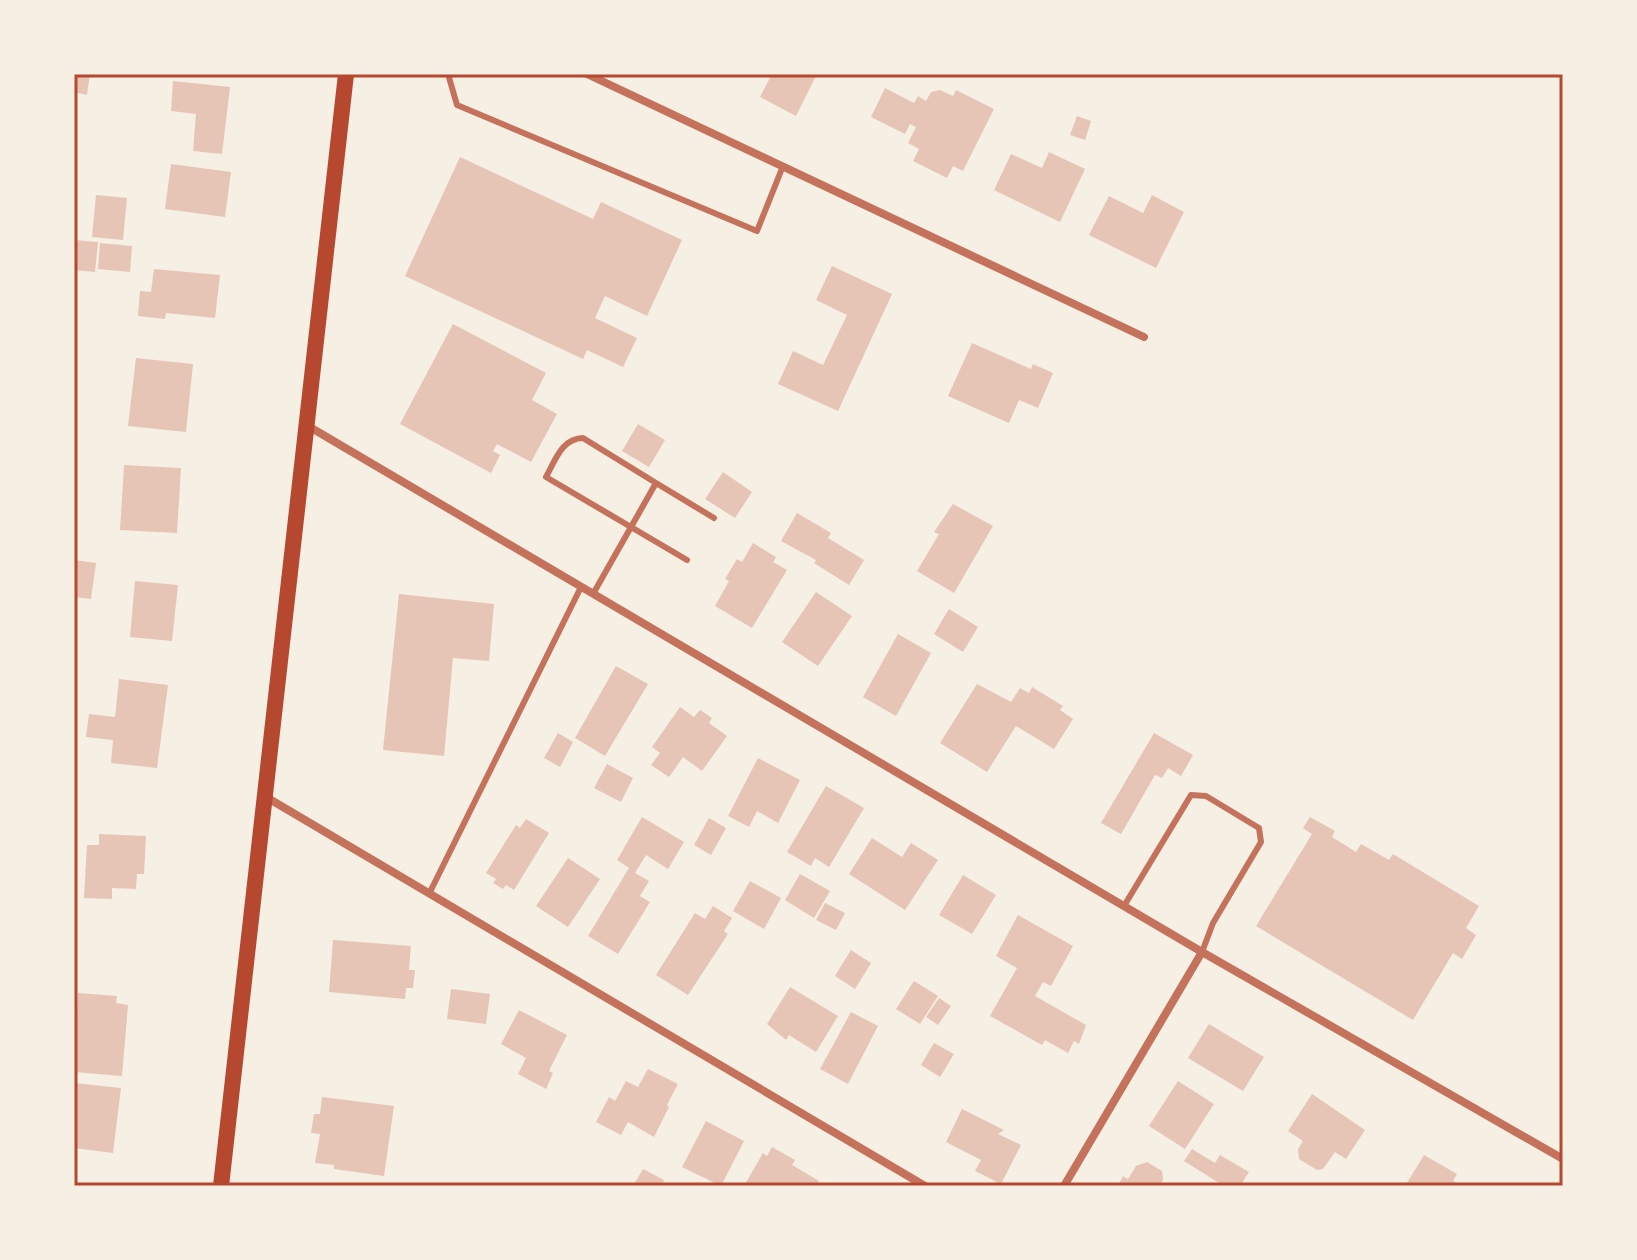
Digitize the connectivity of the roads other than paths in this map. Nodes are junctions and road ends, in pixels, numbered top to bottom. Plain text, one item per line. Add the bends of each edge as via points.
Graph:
1 (346, 74) edge
2 (448, 74) edge
3 (587, 74) edge
4 (783, 166) junction
5 (1144, 337) dead end
6 (308, 426) junction
7 (656, 483) junction
8 (714, 518) dead end
9 (631, 527) junction
10 (687, 560) dead end
11 (581, 587) junction
12 (593, 594) junction
13 (266, 797) junction
14 (429, 894) junction
15 (1124, 906) junction
16 (1202, 952) junction
17 (1563, 1159) edge
18 (221, 1186) edge
19 (925, 1186) edge
20 (1064, 1186) edge

1 - 6 main road
2 - 4 lane via 457,105 757,231
3 - 4 street
4 - 5 street
6 - 11 street
6 - 13 main road
7 - 8 lane
7 - 9 lane
7 - 9 lane via 583,438 567,442 546,477
9 - 10 lane
9 - 12 lane
11 - 12 street
11 - 14 lane
12 - 15 street
13 - 14 street
13 - 18 main road
14 - 19 street
15 - 16 street
15 - 16 lane via 1191,795 1220,804 1259,828 1261,842 1213,923
16 - 17 street
16 - 20 street

